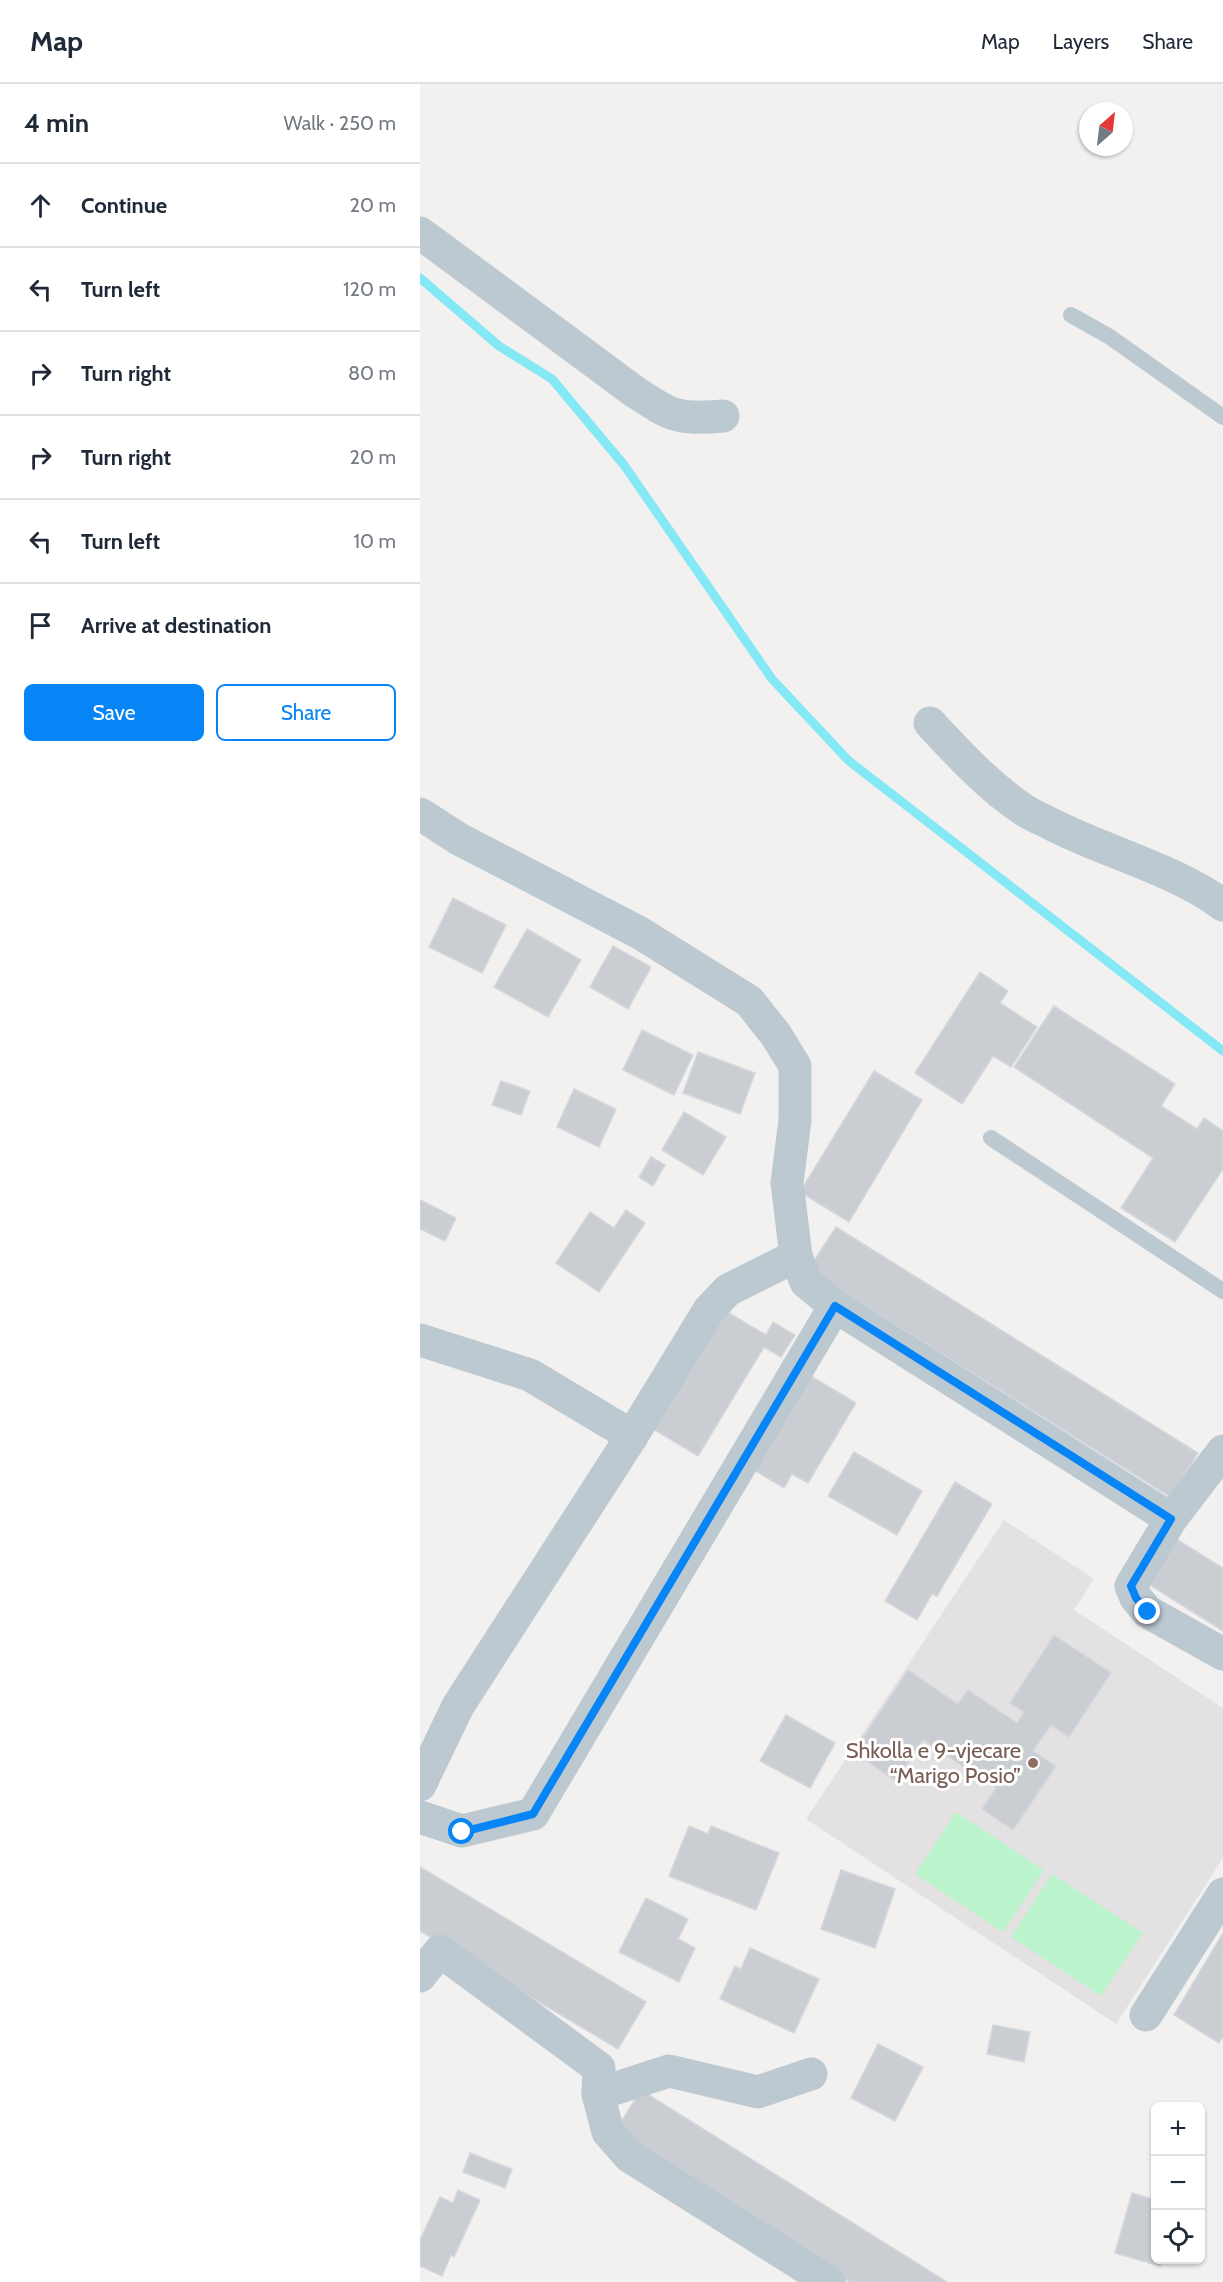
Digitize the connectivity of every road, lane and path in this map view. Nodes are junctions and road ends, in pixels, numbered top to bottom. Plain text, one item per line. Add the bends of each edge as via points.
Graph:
1 (420, 232) edge
2 (1071, 315) dead end
3 (723, 416) dead end
4 (1223, 417) edge
5 (930, 723) dead end
6 (420, 814) edge
7 (1223, 905) edge
8 (991, 1138) dead end
9 (796, 1256) junction
10 (1223, 1291) edge
11 (835, 1306) junction
12 (420, 1340) edge
13 (632, 1436) junction
14 (1223, 1451) edge
15 (1171, 1519) junction
16 (1223, 1654) edge
17 (420, 1785) edge
18 (420, 1817) edge
19 (1223, 1894) edge
20 (427, 1955) edge
21 (1146, 2015) dead end
22 (811, 2074) dead end
23 (598, 2094) junction
24 (829, 2282) edge

1 - 3 street via 668,414 693,419
2 - 4 lane via 1110,337
5 - 7 street via 974,770 1025,811 1209,895
6 - 9 street via 459,839 640,933 750,1001 795,1066 795,1120 787,1183
8 - 10 lane
9 - 11 street via 806,1282
9 - 13 street via 728,1290 709,1310
11 - 15 street
11 - 18 street via 533,1814 462,1832
12 - 13 street via 530,1375
13 - 17 street via 458,1706
14 - 15 street
15 - 16 street via 1131,1586 1148,1612
19 - 21 street
20 - 23 street via 599,2068
22 - 23 street via 758,2092 669,2071
23 - 24 street via 608,2132 629,2156

